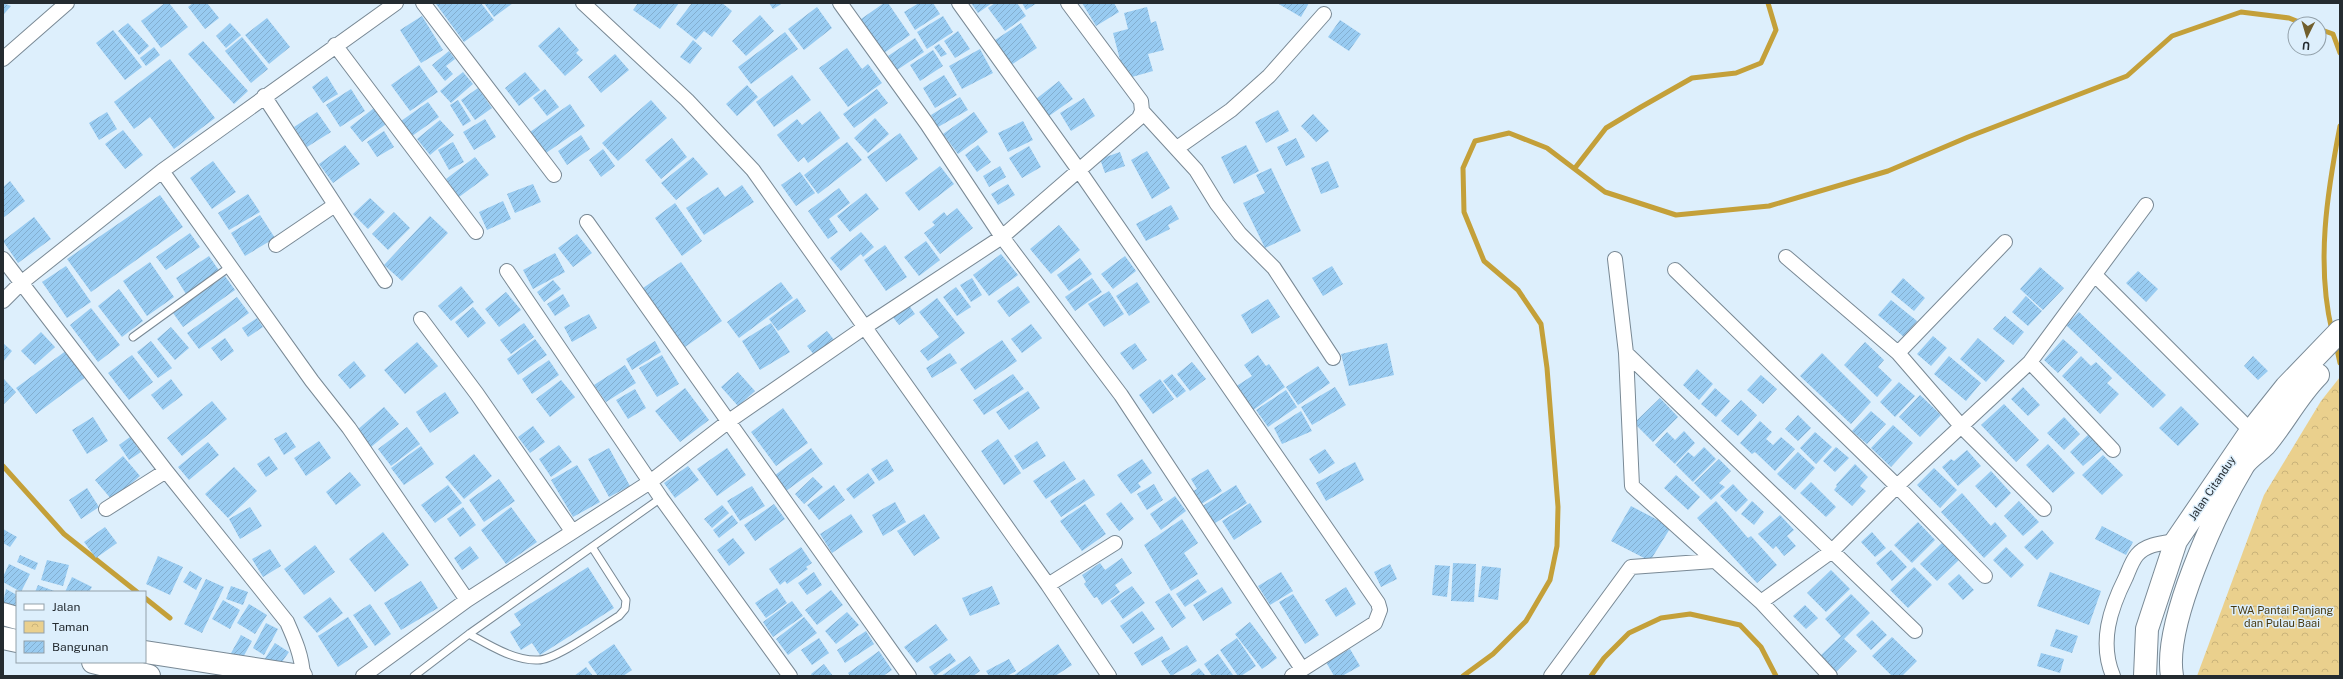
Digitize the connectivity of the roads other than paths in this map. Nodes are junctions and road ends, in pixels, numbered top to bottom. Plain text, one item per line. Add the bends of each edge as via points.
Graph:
1 (67, 3) edge
2 (396, 3) edge
3 (423, 3) edge
4 (583, 3) edge
5 (840, 3) edge
6 (959, 3) edge
7 (1068, 3) edge
8 (1324, 14) dead end
9 (335, 45) junction
10 (3, 59) edge
11 (264, 96) junction
12 (1142, 111) junction
13 (1176, 148) junction
14 (1078, 169) junction
15 (162, 171) junction
16 (554, 175) dead end
17 (335, 205) junction
18 (2146, 205) dead end
19 (587, 222) dead end
20 (476, 232) dead end
21 (1002, 237) junction
22 (2005, 242) dead end
23 (276, 245) dead end
24 (1786, 257) dead end
25 (1615, 258) dead end
26 (3, 259) edge
27 (231, 266) junction
28 (1675, 270) dead end
29 (507, 271) dead end
30 (2095, 275) junction
31 (385, 281) dead end
32 (21, 283) junction
33 (3, 301) edge
34 (421, 319) dead end
35 (865, 327) junction
36 (2340, 331) edge
37 (133, 337) dead end
38 (2340, 350) edge
39 (1626, 353) junction
40 (1898, 353) junction
41 (1333, 358) dead end
42 (2030, 362) junction
43 (2294, 390) junction
44 (729, 421) junction
45 (1962, 427) junction
46 (2258, 438) junction
47 (2114, 450) dead end
48 (166, 471) junction
49 (650, 482) junction
50 (1897, 486) junction
51 (661, 498) junction
52 (106, 509) dead end
53 (2044, 509) dead end
54 (572, 532) junction
55 (2176, 541) junction
56 (1114, 543) dead end
57 (592, 547) junction
58 (1832, 552) junction
59 (1714, 561) junction
60 (1985, 576) dead end
61 (1048, 585) junction
62 (467, 600) junction
63 (1761, 602) junction
64 (3, 614) edge
65 (16, 618) edge
66 (1915, 631) dead end
67 (469, 634) junction
68 (3, 638) edge
69 (16, 641) edge
70 (146, 652) edge
71 (98, 663) edge
72 (140, 672) edge
73 (1297, 673) edge
74 (302, 676) edge
75 (363, 676) edge
76 (414, 676) edge
77 (790, 676) edge
78 (909, 676) edge
79 (1110, 676) edge
80 (1551, 676) edge
81 (1830, 676) edge
82 (2113, 676) edge
83 (2145, 676) edge
84 (2172, 676) edge

1 - 10 street
2 - 9 street
3 - 16 street
4 - 35 street via 687,100 753,170
5 - 21 street via 927,124
6 - 14 street
7 - 12 street via 1141,101
8 - 13 street via 1269,76 1231,110
9 - 11 street
9 - 20 street
11 - 15 street
11 - 17 street
12 - 13 street
12 - 14 street via 1139,118
13 - 41 street via 1196,170 1240,234 1274,268
14 - 21 street
14 - 73 street via 1378,603 1380,610 1375,623
15 - 27 street
15 - 32 street
17 - 23 street
17 - 31 street
18 - 30 street
19 - 44 street
21 - 35 street
21 - 73 street via 1121,395
22 - 40 street
24 - 40 street
25 - 39 street
26 - 32 street
27 - 37 lane
27 - 62 street via 312,381 349,428
28 - 50 street
29 - 49 street
30 - 42 street
30 - 46 street
32 - 33 street
32 - 48 street
34 - 54 street via 477,394
35 - 44 street
35 - 61 street
36 - 43 main road, Jalan Citanduy
38 - 43 main road, Jalan Citanduy
39 - 58 street
39 - 59 street via 1632,486
40 - 45 street
42 - 45 street
42 - 47 street
43 - 46 main road, Jalan Citanduy
44 - 49 street
44 - 78 street
45 - 50 street
45 - 53 street
46 - 55 main road, Jalan Citanduy
46 - 84 main road, Jalan Citanduy via 2209,528 2175,633
48 - 52 street
48 - 74 street via 287,622 302,662
49 - 51 street
49 - 54 street
50 - 58 street
50 - 60 street
51 - 57 lane
51 - 77 street
54 - 62 street
55 - 82 street via 2153,545 2137,555 2121,586 2109,618 2106,637 2107,658
55 - 83 main road, Jalan Citanduy via 2147,629
56 - 61 street
57 - 67 lane
57 - 67 lane via 626,600 620,616 560,652 539,660 502,651
58 - 63 street
58 - 66 street
59 - 63 street
59 - 80 street via 1631,567
61 - 79 street
62 - 75 street
63 - 81 street
64 - 65 main road
67 - 76 lane
68 - 69 main road
70 - 74 main road
71 - 72 main road

